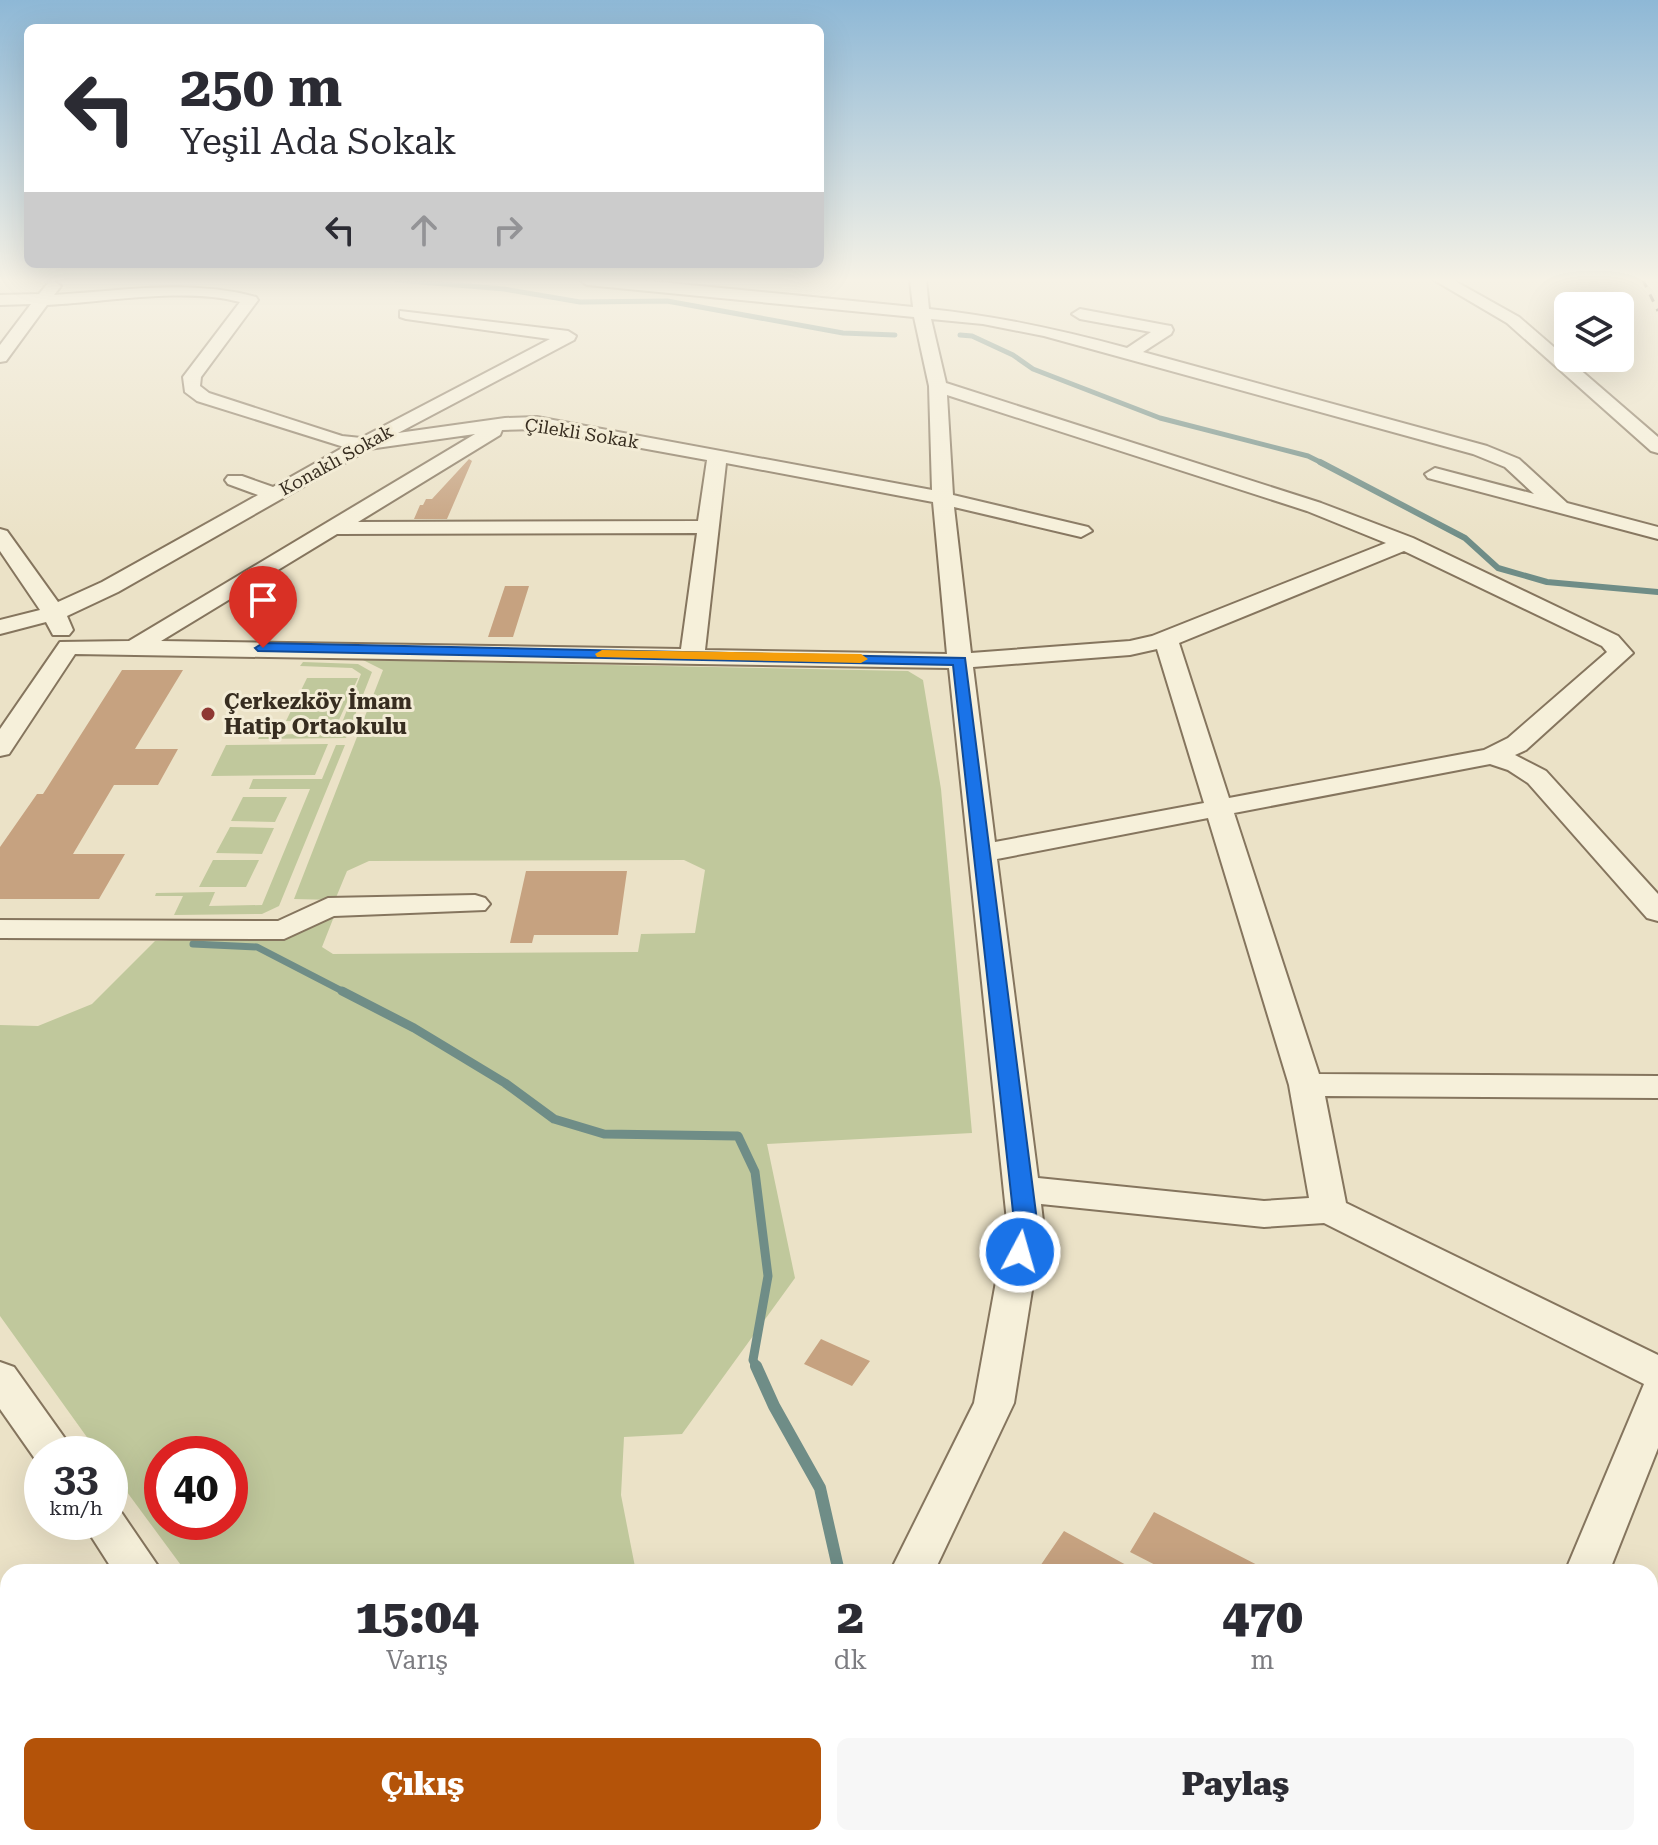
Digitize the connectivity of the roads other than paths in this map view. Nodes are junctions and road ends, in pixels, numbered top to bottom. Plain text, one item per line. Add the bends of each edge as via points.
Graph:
1 (200, 366) edge
2 (511, 366) edge
3 (933, 366) edge
4 (1173, 366) edge
5 (1566, 366) edge
6 (938, 386) junction
7 (505, 424) junction
8 (364, 444) junction
9 (1658, 447) edge
10 (717, 455) junction
11 (1435, 474) dead end
12 (235, 480) dead end
13 (273, 494) junction
14 (943, 500) junction
15 (1559, 506) junction
16 (708, 527) junction
17 (333, 528) junction
18 (1081, 531) dead end
19 (1658, 533) edge
20 (0, 535) edge
21 (1405, 543) junction
22 (0, 627) edge
23 (62, 632) junction
24 (1166, 639) junction
25 (136, 647) junction
26 (692, 656) junction
27 (960, 661) junction
28 (0, 748) edge
29 (1491, 756) junction
30 (1220, 807) junction
31 (983, 853) junction
32 (475, 904) dead end
33 (1658, 912) edge
34 (0, 929) edge
35 (1306, 1085) junction
36 (1658, 1087) edge
37 (1022, 1189) junction
38 (1329, 1210) junction
39 (1658, 1373) edge
40 (0, 1378) edge
41 (1658, 1396) edge
42 (42, 1436) edge
43 (117, 1540) edge
44 (134, 1564) edge
45 (916, 1564) edge
46 (1590, 1564) edge

1 - 8 street, Çilekli Sokak via 191,388 217,401
2 - 8 street, Konaklı Sokak
3 - 6 street
4 - 15 street via 1480,450 1512,463
5 - 9 street
6 - 14 street
6 - 21 street via 1314,507
7 - 8 street, Çilekli Sokak
7 - 10 street, Çilekli Sokak via 537,423
7 - 17 street
8 - 13 street, Konaklı Sokak
10 - 14 street, Çilekli Sokak
10 - 16 street
11 - 15 street
12 - 13 street
13 - 23 street, Konaklı Sokak via 110,587
14 - 18 street, Çilekli Sokak
14 - 27 street
15 - 19 street
16 - 17 street
16 - 26 street
17 - 25 street
20 - 23 street
21 - 24 street
21 - 29 street via 1610,641 1621,653 1517,744
22 - 23 street
23 - 25 street
23 - 28 street, Konaklı Sokak
24 - 27 street via 1130,648
24 - 30 street
25 - 26 street
26 - 27 street
27 - 31 street
29 - 30 street
29 - 33 street via 1537,777
30 - 31 street
30 - 35 street
31 - 37 street
32 - 34 street via 328,907 284,930
35 - 36 street
35 - 38 street
37 - 38 street via 1264,1214
37 - 45 street via 1025,1221 994,1403
38 - 39 street
40 - 42 street
41 - 46 street
43 - 44 street

